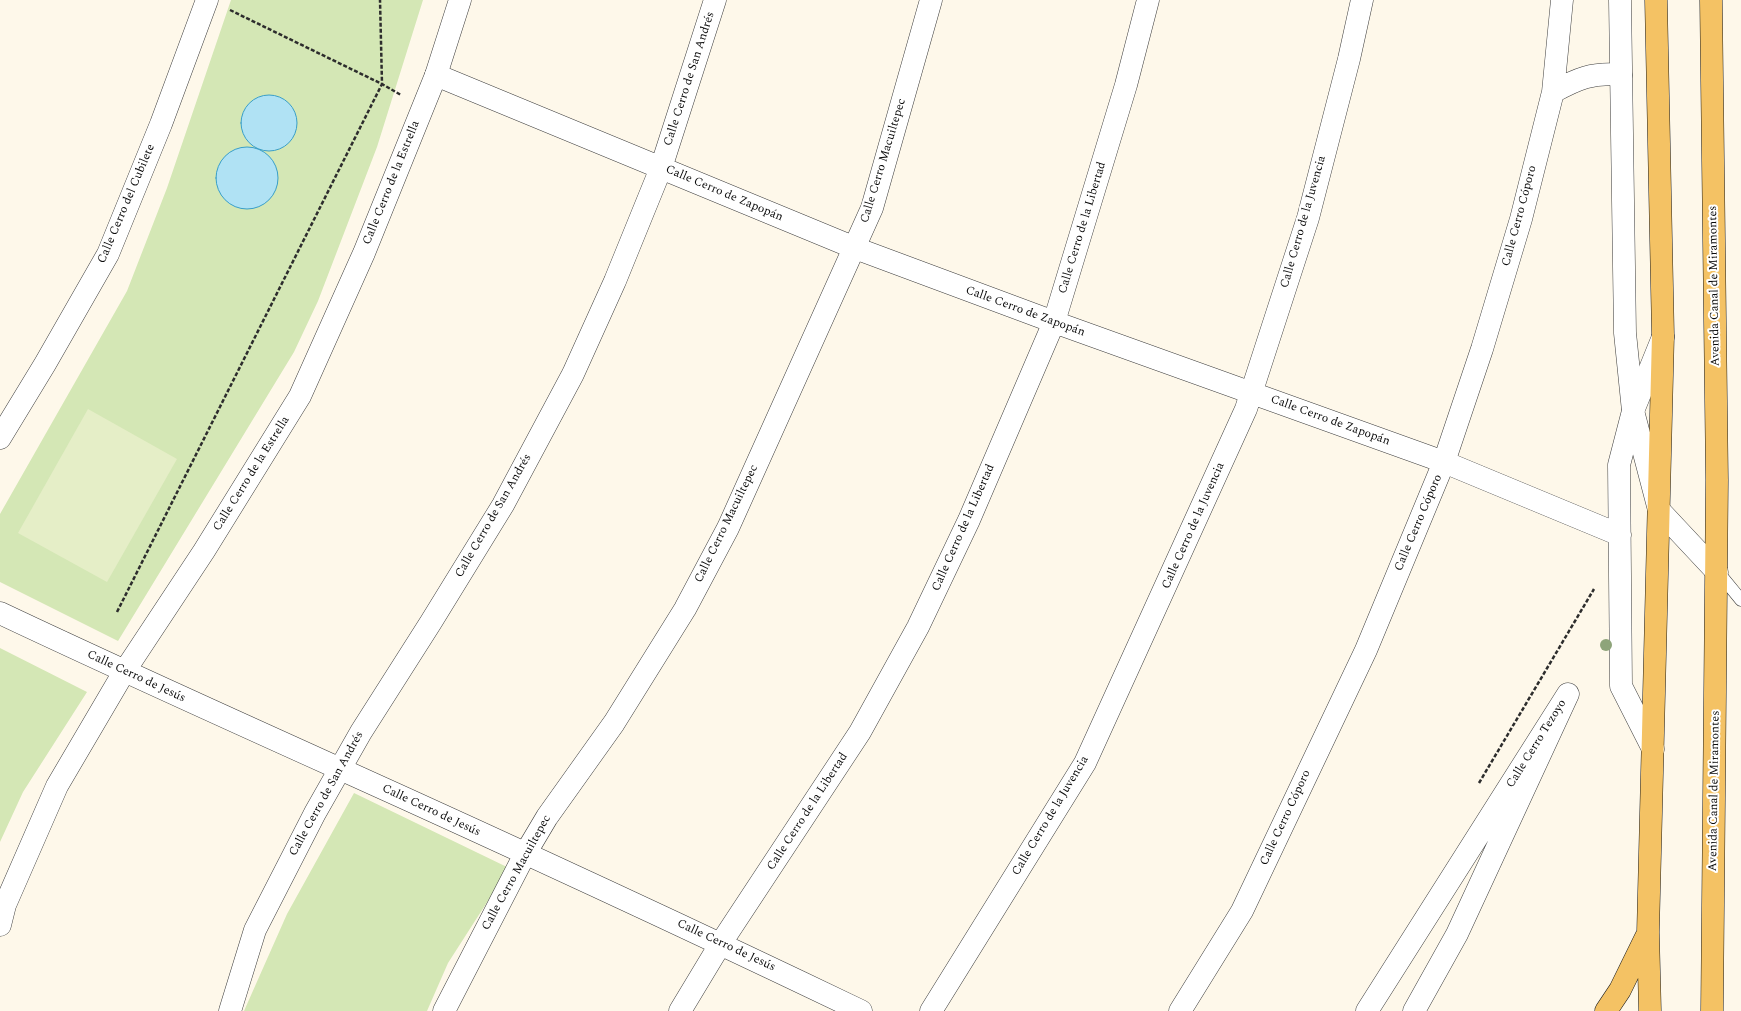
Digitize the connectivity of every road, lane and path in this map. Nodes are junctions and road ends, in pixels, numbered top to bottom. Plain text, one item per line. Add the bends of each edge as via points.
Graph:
1 (206, 0) edge
2 (380, 0) edge
3 (460, 0) edge
4 (716, 0) edge
5 (931, 0) edge
6 (1148, 0) edge
7 (1362, 0) edge
8 (1562, 0) edge
9 (1620, 0) edge
10 (1656, 0) edge
11 (1711, 0) edge
12 (229, 10) dead end
13 (436, 75) junction
14 (1621, 75) junction
15 (382, 84) junction
16 (1553, 92) junction
17 (422, 107) junction
18 (661, 168) junction
19 (855, 248) junction
20 (1054, 322) junction
21 (1663, 336) junction
22 (1251, 393) junction
23 (1633, 410) junction
24 (0, 438) edge
25 (1444, 462) junction
26 (1660, 510) junction
27 (1620, 535) junction
28 (1717, 572) junction
29 (1595, 587) dead end
30 (1741, 600) edge
31 (117, 612) dead end
32 (0, 613) edge
33 (124, 672) junction
34 (1653, 749) junction
35 (340, 768) junction
36 (1478, 785) dead end
37 (525, 854) junction
38 (0, 925) edge
39 (1648, 932) junction
40 (721, 944) junction
41 (230, 1011) edge
42 (444, 1011) edge
43 (680, 1011) edge
44 (861, 1011) edge
45 (931, 1011) edge
46 (1180, 1011) edge
47 (1367, 1011) edge
48 (1414, 1011) edge
49 (1606, 1011) edge
50 (1650, 1011) edge
51 (1712, 1011) edge

1 - 24 street, Calle Cerro del Cubilete via 161,124 108,254
2 - 15 path
3 - 13 street, Calle Cerro de la Estrella
4 - 18 street, Calle Cerro de San Andrés
5 - 19 street, Calle Cerro Macuiltepec via 872,208
6 - 20 street, Calle Cerro de la Libertad via 1126,85
7 - 22 street, Calle Cerro de la Juvencia via 1308,218
8 - 16 street, Calle Cerro Cóporo
9 - 14 street
10 - 21 main road
11 - 28 main road, Avenida Canal de Miramontes
12 - 15 path
13 - 17 street, Calle Cerro de la Estrella
13 - 18 street, Calle Cerro de Zapopán
14 - 16 street via 1590,75
14 - 23 street via 1625,333
15 - 17 path
15 - 31 path
16 - 25 street, Calle Cerro Cóporo via 1518,227 1482,349
17 - 33 street, Calle Cerro de la Estrella via 364,254 300,396 204,552
18 - 19 street, Calle Cerro de Zapopán
18 - 35 street, Calle Cerro de San Andrés via 615,281 573,374 503,505
19 - 20 street, Calle Cerro de Zapopán
19 - 37 street, Calle Cerro Macuiltepec via 728,528 685,609 614,722
20 - 22 street, Calle Cerro de Zapopán
20 - 40 street, Calle Cerro de la Libertad via 969,520 918,627 860,732
21 - 23 street
21 - 26 main road
22 - 25 street, Calle Cerro de Zapopán
22 - 45 street, Calle Cerro de la Juvencia via 1193,530 1085,763
23 - 26 street
23 - 27 street via 1619,465
25 - 27 street, Calle Cerro de Zapopán
25 - 46 street, Calle Cerro Cóporo via 1366,650 1249,897
26 - 28 street
26 - 34 main road
27 - 34 street via 1621,686
28 - 30 lane
28 - 51 main road, Avenida Canal de Miramontes
29 - 36 path
32 - 33 street, Calle Cerro de Jesús
33 - 35 street, Calle Cerro de Jesús
33 - 38 street, Calle Cerro de la Estrella via 57,786 5,905
34 - 39 main road
35 - 37 street, Calle Cerro de Jesús
35 - 41 street, Calle Cerro de San Andrés via 255,930
37 - 40 street, Calle Cerro de Jesús
37 - 42 street, Calle Cerro Macuiltepec
39 - 49 main road via 1629,973
39 - 50 main road
40 - 43 street, Calle Cerro de la Libertad
40 - 44 street, Calle Cerro de Jesús
47 - 48 street, Calle Cerro Tezoyo via 1568,694 1457,934

